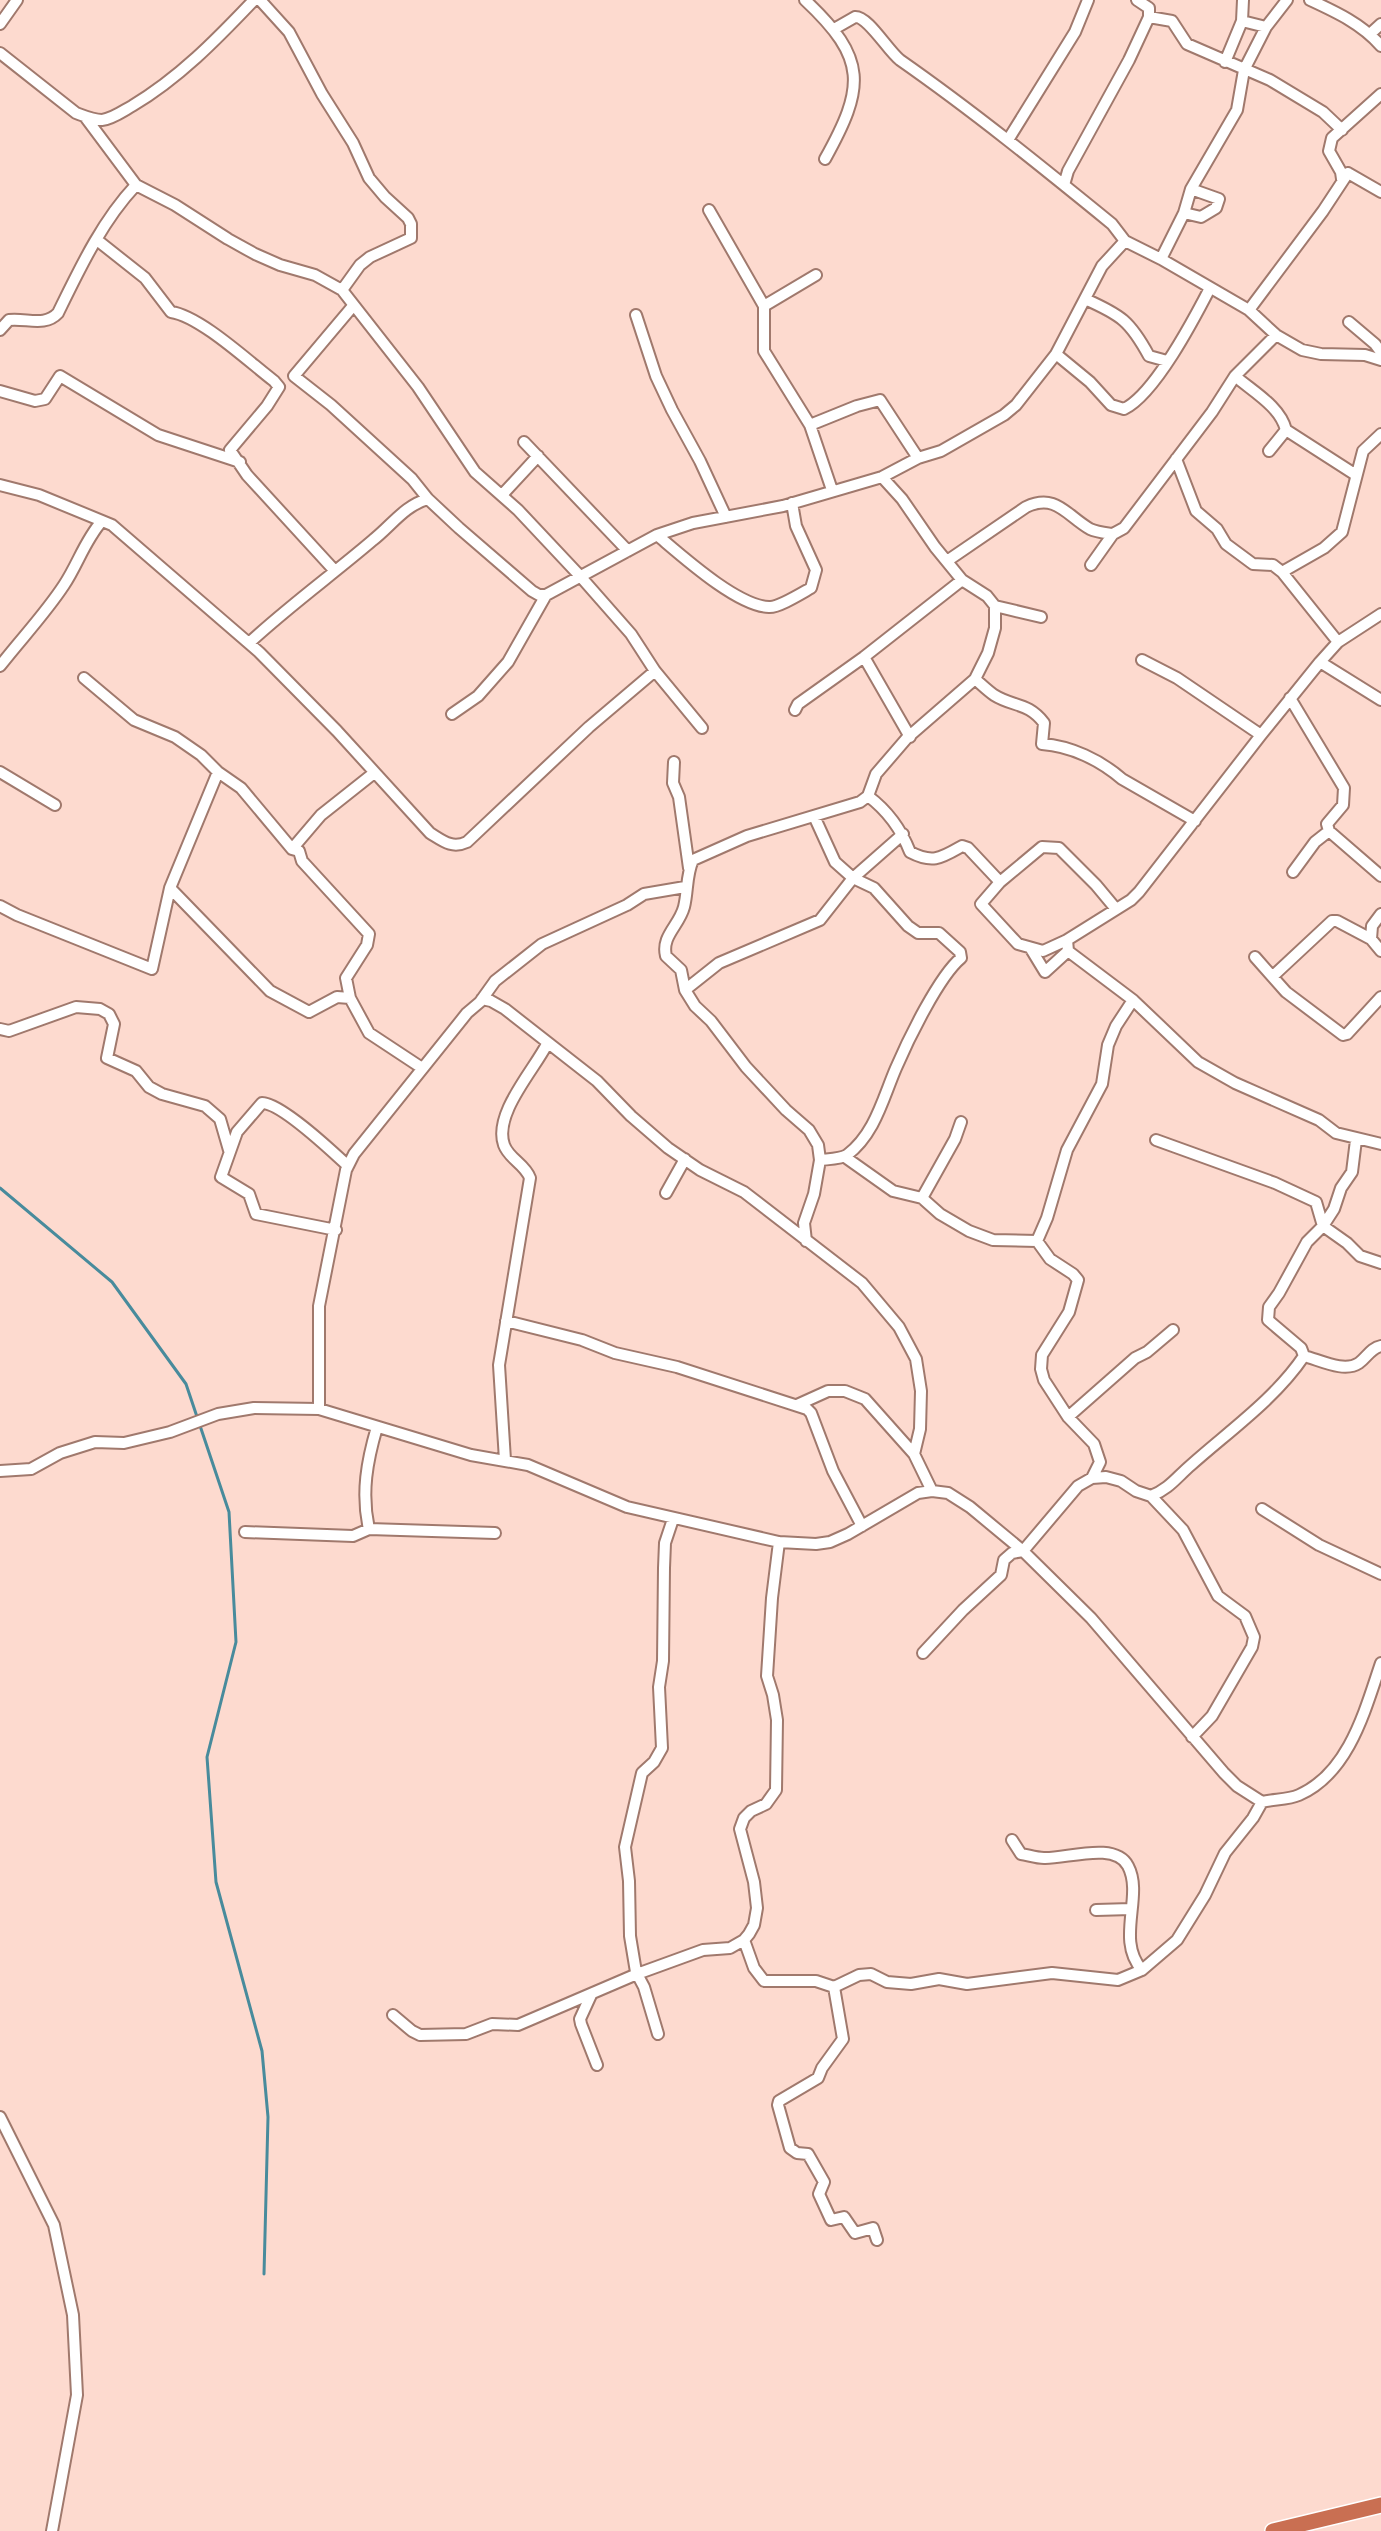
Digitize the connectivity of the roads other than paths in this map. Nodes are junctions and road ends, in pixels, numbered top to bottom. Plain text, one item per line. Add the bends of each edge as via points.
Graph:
1 (17, 0) edge
2 (254, 0) edge
3 (260, 0) edge
4 (805, 0) edge
5 (1088, 0) edge
6 (1137, 0) edge
7 (1244, 0) edge
8 (1287, 0) edge
9 (1310, 0) edge
10 (1149, 17) junction
11 (1242, 21) junction
12 (0, 24) edge
13 (1381, 24) edge
14 (1266, 27) junction
15 (834, 29) junction
16 (1370, 33) junction
17 (1381, 46) edge
18 (1, 55) edge
19 (1225, 62) junction
20 (1244, 70) junction
21 (1381, 94) edge
22 (86, 117) junction
23 (1342, 130) junction
24 (1008, 140) junction
25 (825, 159) dead end
26 (1348, 173) junction
27 (136, 185) junction
28 (1064, 185) junction
29 (1191, 189) junction
30 (1381, 192) edge
31 (709, 210) dead end
32 (1184, 213) junction
33 (97, 240) junction
34 (1125, 241) junction
35 (1161, 259) junction
36 (816, 274) dead end
37 (1210, 288) junction
38 (342, 290) junction
39 (1085, 299) junction
40 (353, 306) junction
41 (764, 306) junction
42 (1248, 310) junction
43 (636, 315) dead end
44 (1349, 322) dead end
45 (0, 330) edge
46 (1276, 335) junction
47 (1381, 352) edge
48 (1056, 354) junction
49 (1381, 360) edge
50 (1167, 361) junction
51 (1235, 376) junction
52 (0, 391) edge
53 (810, 425) junction
54 (1286, 430) junction
55 (1381, 434) edge
56 (524, 442) dead end
57 (1269, 451) dead end
58 (538, 456) junction
59 (918, 458) junction
60 (1176, 459) junction
61 (241, 462) junction
62 (1356, 475) junction
63 (882, 477) junction
64 (0, 485) edge
65 (832, 490) junction
66 (502, 495) junction
67 (428, 499) junction
68 (792, 503) junction
69 (88, 514) junction
70 (726, 517) junction
71 (102, 521) junction
72 (91, 533) junction
73 (1113, 534) junction
74 (657, 535) junction
75 (628, 551) junction
76 (947, 561) junction
77 (1091, 565) dead end
78 (335, 571) junction
79 (1282, 572) junction
80 (580, 576) junction
81 (962, 580) junction
82 (543, 595) junction
83 (995, 606) junction
84 (1381, 614) edge
85 (1041, 617) dead end
86 (1338, 642) junction
87 (249, 643) junction
88 (864, 657) junction
89 (1142, 660) dead end
90 (1320, 662) junction
91 (0, 666) edge
92 (655, 671) junction
93 (84, 678) dead end
94 (975, 678) junction
95 (1290, 698) junction
96 (1381, 700) edge
97 (795, 710) dead end
98 (452, 714) dead end
99 (702, 728) dead end
100 (1261, 735) junction
101 (910, 737) junction
102 (674, 762) dead end
103 (0, 772) edge
104 (218, 772) junction
105 (374, 773) junction
106 (868, 796) junction
107 (55, 805) dead end
108 (814, 816) junction
109 (1195, 821) junction
110 (1329, 831) junction
111 (903, 834) junction
112 (292, 849) junction
113 (689, 868) junction
114 (1293, 872) dead end
115 (1381, 876) edge
116 (854, 878) junction
117 (1000, 882) junction
118 (685, 887) junction
119 (170, 888) junction
120 (0, 906) edge
121 (1116, 909) junction
122 (1381, 914) edge
123 (1371, 939) junction
124 (1067, 945) junction
125 (1031, 949) junction
126 (1381, 951) edge
127 (1255, 957) dead end
128 (1273, 976) junction
129 (685, 990) junction
130 (1381, 996) edge
131 (350, 998) junction
132 (482, 999) junction
133 (1133, 1000) junction
134 (0, 1029) edge
135 (548, 1044) junction
136 (561, 1055) junction
137 (539, 1060) junction
138 (422, 1068) junction
139 (961, 1122) dead end
140 (1156, 1140) dead end
141 (1356, 1140) junction
142 (1381, 1144) edge
143 (229, 1150) junction
144 (845, 1157) junction
145 (684, 1159) junction
146 (820, 1160) junction
147 (348, 1166) junction
148 (666, 1193) dead end
149 (922, 1198) junction
150 (1323, 1226) junction
151 (336, 1230) junction
152 (806, 1241) junction
153 (1037, 1241) junction
154 (1381, 1263) edge
155 (506, 1321) junction
156 (1173, 1330) dead end
157 (1381, 1345) edge
158 (1304, 1356) junction
159 (797, 1405) junction
160 (319, 1409) junction
161 (1068, 1418) junction
162 (378, 1427) junction
163 (914, 1454) junction
164 (505, 1460) junction
165 (0, 1471) edge
166 (1092, 1478) junction
167 (932, 1491) junction
168 (1151, 1496) junction
169 (1262, 1509) dead end
170 (673, 1519) junction
171 (862, 1526) junction
172 (369, 1529) junction
173 (245, 1532) dead end
174 (495, 1533) dead end
175 (779, 1542) junction
176 (1023, 1551) junction
177 (1381, 1574) edge
178 (923, 1653) dead end
179 (1381, 1664) edge
180 (1192, 1737) junction
181 (1262, 1802) junction
182 (1012, 1840) dead end
183 (1131, 1909) junction
184 (1096, 1910) dead end
185 (744, 1940) junction
186 (1142, 1970) junction
187 (637, 1974) junction
188 (834, 1987) junction
189 (591, 1995) junction
190 (393, 2015) dead end
191 (658, 2034) dead end
192 (597, 2065) dead end
193 (0, 2117) edge
194 (877, 2240) dead end
195 (1381, 2505) edge
196 (52, 2531) edge
197 (1273, 2531) edge

1 - 12 street
2 - 22 street via 162,88 103,120
3 - 38 street via 289,32 369,178 411,224 411,238 370,256
4 - 15 street
5 - 24 street via 1075,32
6 - 10 street via 1149,8
7 - 11 street
8 - 14 street
9 - 16 street
10 - 19 street via 1172,21 1187,44
10 - 28 street
11 - 14 street
11 - 19 street
13 - 16 street
14 - 20 street
15 - 24 street via 855,16 864,19 889,51
15 - 25 street via 851,58 856,82 846,122
16 - 17 street
18 - 22 street
19 - 20 street
20 - 23 street via 1270,80 1323,112
20 - 29 street via 1237,110
21 - 23 street
22 - 27 street
23 - 26 street via 1332,138 1329,151 1342,179
24 - 28 street
26 - 30 street
26 - 42 street
27 - 33 street via 119,203
27 - 38 street via 175,204 255,254 315,275
28 - 34 street via 1112,224
29 - 32 street
29 - 32 street via 1219,199 1216,208 1201,217
31 - 41 street
32 - 35 street
33 - 45 street via 52,320 9,320
33 - 61 street via 145,278 171,312 202,326 279,387 230,450
34 - 35 street
34 - 39 street via 1102,266
35 - 37 street
36 - 41 street
37 - 42 street
37 - 50 street via 1183,340
38 - 40 street
39 - 48 street
39 - 50 street via 1114,311 1132,327 1149,356
40 - 66 street via 418,387 465,460
40 - 67 street via 294,376 412,479
41 - 53 street via 764,351
42 - 46 street
43 - 70 street via 656,376
44 - 47 street
46 - 49 street via 1302,350
46 - 51 street
48 - 50 street via 1110,405 1124,409 1142,394
48 - 59 street via 1004,415 940,451
51 - 54 street via 1271,405
51 - 60 street
52 - 61 street via 35,401 45,399 60,376 158,435
53 - 59 street via 880,400
53 - 65 street
54 - 57 street
54 - 62 street
55 - 62 street via 1363,451
56 - 58 street
58 - 66 street
58 - 75 street
59 - 63 street
60 - 73 street via 1124,528
60 - 79 street via 1196,511 1217,529 1226,544 1253,564 1273,566
61 - 78 street via 247,475
62 - 79 street via 1342,532 1324,548
63 - 65 street
63 - 76 street
64 - 69 street
65 - 68 street
66 - 80 street
67 - 78 street via 396,518
67 - 82 street via 495,560
68 - 70 street
68 - 74 street via 796,526 816,570 811,588 771,608 750,604
69 - 71 street
69 - 72 street
70 - 74 street
71 - 72 street
71 - 87 street via 112,525
72 - 91 street via 57,596
73 - 76 street via 1091,530 1054,504 1038,502
73 - 77 street
74 - 75 street
75 - 80 street
76 - 81 street
78 - 87 street
79 - 86 street
80 - 82 street
80 - 92 street via 631,634
81 - 83 street
81 - 88 street
82 - 98 street via 541,607 508,662 478,696
83 - 85 street
83 - 94 street via 995,628
84 - 86 street
86 - 90 street
87 - 105 street
88 - 97 street
88 - 101 street
89 - 100 street via 1178,678
90 - 95 street
90 - 96 street
92 - 99 street
92 - 105 street via 460,845 449,845 430,833
93 - 104 street via 134,720 175,737
94 - 101 street
94 - 109 street via 995,696 1027,707 1039,716 1044,723 1042,744 1063,745 1093,759
95 - 100 street
95 - 110 street via 1344,788 1343,805 1327,824
100 - 109 street
101 - 106 street via 876,774
102 - 113 street via 673,783 680,797
103 - 107 street
104 - 112 street via 241,788
104 - 119 street
105 - 112 street via 321,815
106 - 108 street
106 - 111 street
108 - 113 street via 747,836 695,858
108 - 116 street via 835,862
109 - 121 street via 1139,892
110 - 114 street via 1315,842
110 - 115 street
111 - 116 street
111 - 117 street via 910,852 923,859 939,858 962,846 968,848
112 - 131 street via 299,851 302,861 369,934 367,945 345,978
113 - 118 street
116 - 129 street via 820,920 719,963
116 - 144 street via 874,888 918,933 939,933 960,952 961,958 930,1002 863,1139
117 - 121 street via 1042,847 1059,848
117 - 125 street via 981,904 1018,944
118 - 129 street via 684,907 664,943 666,956 681,970
118 - 132 street via 644,894 542,944 495,981
119 - 120 street via 152,969
119 - 131 street via 270,991 287,1002 309,1012 337,997
121 - 124 street
122 - 123 street via 1372,926
123 - 126 street
123 - 128 street via 1332,921
124 - 125 street via 1043,951
124 - 125 street via 1046,972
124 - 133 street
127 - 128 street
128 - 130 street via 1286,992 1343,1035
129 - 146 street via 746,1067 809,1130 818,1145
131 - 138 street via 369,1033
132 - 135 street via 505,1009
132 - 138 street
133 - 141 street via 1198,1062
133 - 153 street via 1108,1045 1102,1084 1067,1150
134 - 143 street via 9,1030 76,1007 104,1011 114,1024 107,1058 136,1071 149,1087 162,1094 205,1106 220,1119
135 - 136 street
135 - 137 street
136 - 137 street
136 - 145 street via 597,1081 631,1116
137 - 155 street via 519,1087 503,1136 508,1154 528,1170 530,1178
138 - 147 street
139 - 149 street
140 - 150 street via 1316,1202
141 - 142 street
141 - 150 street via 1352,1172
143 - 147 street via 237,1132 262,1103 268,1103 325,1144
143 - 151 street via 221,1177 249,1194 255,1214
144 - 146 street
144 - 149 street via 893,1191
145 - 148 street
145 - 152 street via 744,1192
146 - 152 street via 804,1223
147 - 151 street
149 - 153 street via 940,1214 993,1240
150 - 154 street via 1360,1256
150 - 158 street via 1307,1242 1269,1307 1270,1324 1301,1348
151 - 160 street via 319,1306
152 - 163 street via 862,1283 899,1327 916,1359 921,1391
153 - 161 street via 1050,1259 1078,1280 1069,1312 1042,1355 1044,1380
155 - 159 street via 677,1367
155 - 164 street via 499,1365
156 - 161 street
157 - 158 street via 1346,1368
158 - 168 street via 1294,1371 1166,1491
159 - 163 street via 828,1391 845,1391 865,1399
159 - 171 street via 811,1413 833,1471
160 - 162 street
160 - 165 street via 254,1408 218,1414 170,1432 124,1443 95,1442 60,1453 31,1469
161 - 166 street via 1094,1444 1100,1462
162 - 164 street via 471,1455
162 - 172 street via 366,1475
163 - 167 street
164 - 170 street via 554,1475 627,1507
166 - 168 street via 1121,1481
166 - 176 street via 1078,1486
167 - 171 street via 918,1493
167 - 176 street via 948,1493 970,1507
168 - 180 street via 1183,1530 1218,1596 1245,1617 1254,1636 1252,1647 1212,1716
169 - 177 street via 1319,1545
170 - 175 street
170 - 187 street via 665,1543 659,1687 662,1748 642,1773 625,1846 630,1936
171 - 175 street via 830,1542
172 - 173 street via 352,1536
172 - 174 street
175 - 185 street via 767,1676 777,1720 776,1790 766,1804 744,1818 740,1829 757,1908 754,1925
176 - 178 street via 1012,1552 1004,1560 1001,1575
176 - 180 street via 1091,1618
179 - 181 street via 1357,1731 1341,1758 1314,1786 1297,1796
180 - 181 street via 1237,1786
181 - 186 street via 1225,1853 1177,1940
182 - 183 street via 1021,1854 1045,1858 1086,1853 1115,1855 1127,1864 1132,1877
183 - 184 street
183 - 186 street via 1130,1946
185 - 187 street via 730,1948 703,1950
185 - 188 street via 754,1968 764,1981 816,1981
186 - 188 street via 1118,1980 1052,1974 967,1984 939,1979 911,1984 887,1982 871,1974 859,1975
187 - 189 street
187 - 191 street
188 - 194 street via 843,2039 818,2078 778,2105 790,2148 808,2154 824,2182 819,2194 831,2220 844,2217 855,2233 873,2228
189 - 190 street via 518,2025 492,2024 466,2034 420,2035
189 - 192 street via 580,2024
193 - 196 street via 54,2225 73,2315 77,2395
195 - 197 highway

